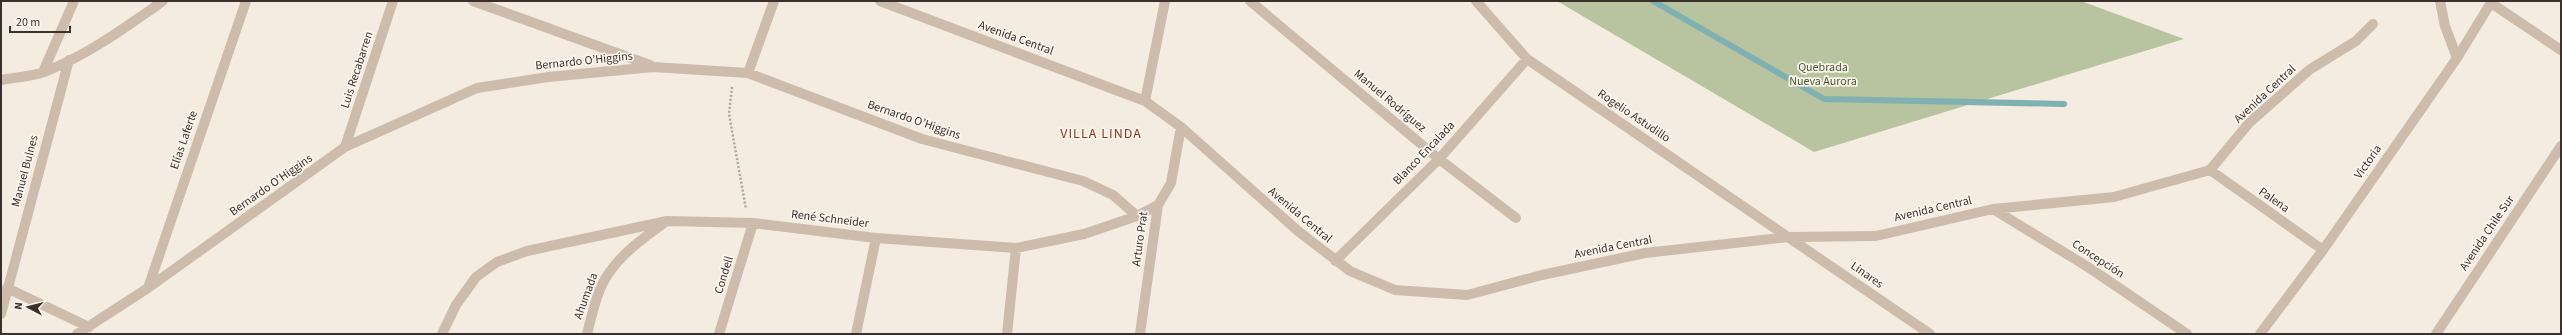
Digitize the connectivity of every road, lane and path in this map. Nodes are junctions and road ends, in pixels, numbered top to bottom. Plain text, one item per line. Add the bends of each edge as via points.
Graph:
1 (74, 1) edge
2 (164, 1) edge
3 (246, 1) edge
4 (393, 1) edge
5 (473, 1) edge
6 (774, 1) edge
7 (880, 1) edge
8 (1165, 1) edge
9 (1250, 1) edge
10 (2440, 1) edge
11 (1476, 2) edge
12 (2492, 2) edge
13 (2373, 24) dead end
14 (2561, 50) edge
15 (2457, 58) junction
16 (1528, 59) junction
17 (69, 60) junction
18 (652, 66) junction
19 (43, 72) junction
20 (734, 72) junction
21 (748, 73) junction
22 (1, 80) edge
23 (1145, 101) junction
24 (1181, 128) junction
25 (2561, 146) edge
26 (346, 147) junction
27 (1439, 159) junction
28 (2210, 170) junction
29 (1158, 204) junction
30 (1993, 209) junction
31 (1137, 216) junction
32 (1516, 218) dead end
33 (667, 221) junction
34 (751, 223) junction
35 (1789, 237) junction
36 (876, 238) junction
37 (1016, 248) junction
38 (2322, 250) junction
39 (1335, 261) junction
40 (7, 288) junction
41 (148, 288) junction
42 (1, 314) edge
43 (89, 327) junction
44 (77, 334) edge
45 (442, 334) edge
46 (587, 334) edge
47 (719, 334) edge
48 (856, 334) edge
49 (1007, 334) edge
50 (1140, 334) edge
51 (1930, 334) edge
52 (2187, 334) edge
53 (2260, 334) edge
54 (2436, 334) edge

1 - 19 street
2 - 17 street
3 - 41 street, Elías Laferte
4 - 26 street, Luis Recabarren
5 - 18 street
6 - 21 street
7 - 23 street, Avenida Central
8 - 23 street
9 - 27 street, Manuel Rodríguez
10 - 15 street via 2445,26
11 - 16 street, Rogelio Astudillo
12 - 14 street
12 - 15 street, Victoria
13 - 28 street, Avenida Central via 2356,41 2309,70 2249,123
15 - 38 street, Victoria
16 - 27 street, Blanco Encalada
16 - 35 street, Rogelio Astudillo
17 - 19 street
17 - 40 street, Manuel Bulnes
18 - 20 street, Bernardo O’Higgins
18 - 26 street, Bernardo O’Higgins via 548,77 478,88
19 - 22 street
20 - 21 street, Bernardo O’Higgins
20 - 34 path via 729,114
21 - 31 street, Bernardo O’Higgins via 922,139 1083,181 1113,195
23 - 24 street, Avenida Central
24 - 29 street, Arturo Prat via 1171,183
24 - 39 street, Avenida Central
25 - 54 street, Avenida Chile Sur
26 - 41 street, Bernardo O’Higgins
27 - 32 street, Manuel Rodríguez
27 - 39 street, Blanco Encalada
28 - 30 street, Avenida Central via 2114,198
28 - 38 street, Palena
29 - 31 street, René Schneider
29 - 50 street, Arturo Prat
30 - 35 street, Avenida Central via 1876,236
30 - 52 street, Concepción via 2088,267
31 - 37 street, René Schneider via 1084,234
33 - 34 street, René Schneider
33 - 45 street, René Schneider via 527,251 497,262 476,277 456,305
33 - 46 street, Ahumada via 633,246 608,273 594,307
34 - 36 street, René Schneider
34 - 47 street, Condell
35 - 39 street, Avenida Central via 1645,253 1542,275 1467,295 1395,290 1350,271
35 - 51 street, Linares
36 - 37 street, René Schneider
36 - 48 street
37 - 49 street
38 - 53 street, Victoria
40 - 42 street, Manuel Bulnes
40 - 43 street
41 - 43 street, Bernardo O’Higgins
43 - 44 street, Bernardo O’Higgins

